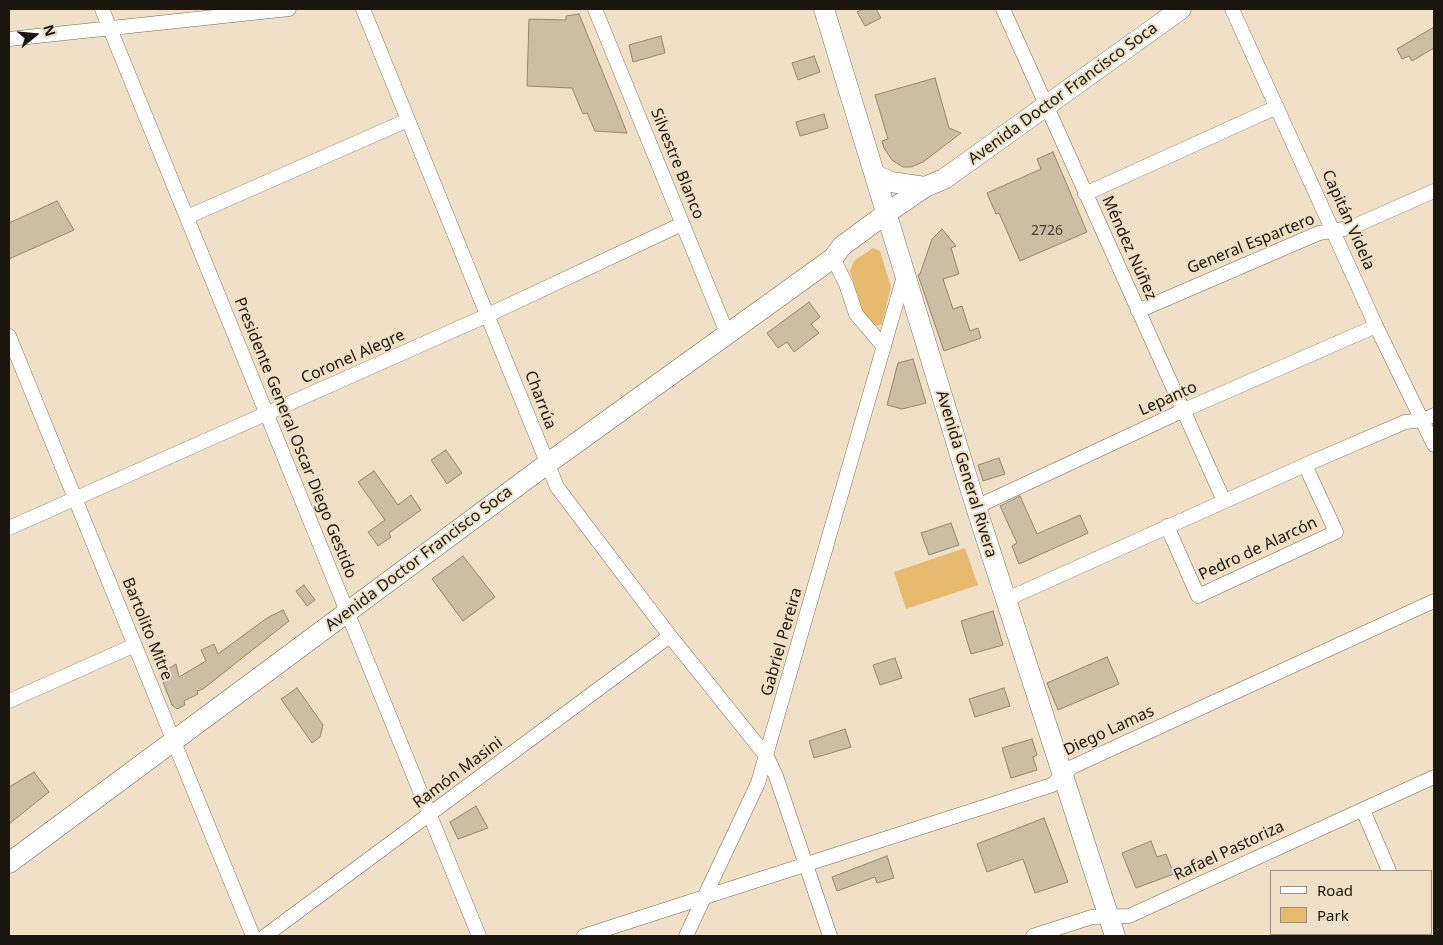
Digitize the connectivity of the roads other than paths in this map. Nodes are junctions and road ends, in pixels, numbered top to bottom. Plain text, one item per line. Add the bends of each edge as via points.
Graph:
1 (102, 9) edge
2 (289, 9) edge
3 (363, 9) edge
4 (595, 9) edge
5 (824, 9) edge
6 (1003, 9) edge
7 (1182, 9) edge
8 (1232, 9) edge
9 (110, 28) junction
10 (9, 39) edge
11 (1046, 105) junction
12 (1277, 107) junction
13 (408, 120) junction
14 (876, 175) junction
15 (944, 179) junction
16 (925, 187) junction
17 (1434, 191) edge
18 (1085, 194) junction
19 (187, 218) junction
20 (889, 220) junction
21 (682, 224) junction
22 (1334, 231) junction
23 (833, 258) junction
24 (904, 276) junction
25 (1138, 311) junction
26 (488, 315) junction
27 (1376, 326) junction
28 (727, 333) junction
29 (9, 336) edge
30 (884, 347) junction
31 (1182, 411) junction
32 (266, 415) junction
33 (1429, 417) edge
34 (1434, 445) edge
35 (547, 464) junction
36 (1305, 465) junction
37 (76, 499) junction
38 (1224, 501) junction
39 (976, 507) junction
40 (1167, 526) junction
41 (9, 528) edge
42 (1005, 600) junction
43 (1434, 601) edge
44 (347, 613) junction
45 (670, 636) junction
46 (135, 645) junction
47 (9, 702) edge
48 (173, 740) junction
49 (767, 757) junction
50 (1063, 773) junction
51 (1434, 777) edge
52 (1362, 810) junction
53 (430, 816) junction
54 (9, 863) edge
55 (807, 864) junction
56 (1389, 870) edge
57 (705, 895) junction
58 (1108, 916) junction
59 (254, 936) edge
60 (265, 936) edge
61 (479, 936) edge
62 (584, 936) edge
63 (686, 936) edge
64 (830, 936) edge
65 (1033, 936) edge
66 (1114, 936) edge

1 - 9 street, Presidente General Oscar Diego Gestido
2 - 9 street
3 - 13 street, Charrúa
4 - 21 street, Silvestre Blanco
5 - 14 street, Avenida General Rivera
6 - 11 street, Méndez Núñez
7 - 11 street, Avenida Doctor Francisco Soca
8 - 12 street, Capitán Videla
9 - 10 street
9 - 19 street, Presidente General Oscar Diego Gestido
11 - 15 street, Avenida Doctor Francisco Soca
11 - 18 street, Méndez Núñez
12 - 18 street
12 - 22 street, Capitán Videla
13 - 19 street
13 - 26 street, Charrúa
14 - 16 street via 891,182
14 - 20 street, Avenida General Rivera
15 - 16 street, Avenida Doctor Francisco Soca
15 - 20 street, Avenida Doctor Francisco Soca via 931,196
16 - 20 street, Avenida Doctor Francisco Soca
17 - 22 street, General Espartero via 1350,228
18 - 25 street, Méndez Núñez
19 - 32 street, Presidente General Oscar Diego Gestido
20 - 23 street, Avenida Doctor Francisco Soca via 848,254
20 - 24 street, Avenida General Rivera
21 - 26 street, Coronel Alegre
21 - 28 street, Silvestre Blanco
22 - 25 street, General Espartero via 1319,233
22 - 27 street, Capitán Videla
23 - 28 street, Avenida Doctor Francisco Soca
23 - 30 street via 856,314
24 - 30 street, Gabriel Pereira
24 - 39 street, Avenida General Rivera
25 - 31 street, Méndez Núñez
26 - 32 street, Coronel Alegre
26 - 35 street, Charrúa
27 - 31 street, Lepanto
27 - 33 street, Capitán Videla
28 - 35 street, Avenida Doctor Francisco Soca
29 - 37 street, Bartolito Mitre
30 - 49 street, Gabriel Pereira
31 - 38 street, Méndez Núñez
31 - 39 street, Lepanto
32 - 37 street, Coronel Alegre
32 - 44 street, Presidente General Oscar Diego Gestido
33 - 34 street, Capitán Videla
33 - 36 street via 1405,422
35 - 44 street, Avenida Doctor Francisco Soca
35 - 45 street, Charrúa via 557,487
36 - 38 street
36 - 40 street, Pedro de Alarcón via 1336,532 1198,596
37 - 41 street, Coronel Alegre
37 - 46 street, Bartolito Mitre
38 - 40 street
39 - 42 street, Avenida General Rivera
40 - 42 street
42 - 50 street, Avenida General Rivera
43 - 50 street, Diego Lamas
44 - 48 street, Avenida Doctor Francisco Soca
44 - 53 street, Presidente General Oscar Diego Gestido
45 - 49 street, Charrúa
45 - 53 street, Ramón Masini
46 - 47 street
46 - 48 street, Bartolito Mitre
48 - 54 street, Avenida Doctor Francisco Soca
48 - 59 street, Bartolito Mitre
49 - 55 street, Charrúa
49 - 57 street, Gabriel Pereira
50 - 55 street, Diego Lamas via 1052,785
50 - 58 street, Avenida General Rivera
51 - 52 street, Rafael Pastoriza
52 - 56 street
52 - 58 street, Rafael Pastoriza via 1129,916
53 - 60 street, Ramón Masini
53 - 61 street, Presidente General Oscar Diego Gestido
55 - 57 street, Diego Lamas
55 - 64 street, Charrúa
57 - 62 street, Diego Lamas
57 - 63 street, Gabriel Pereira
58 - 65 street, Rafael Pastoriza via 1092,917
58 - 66 street, Avenida General Rivera

